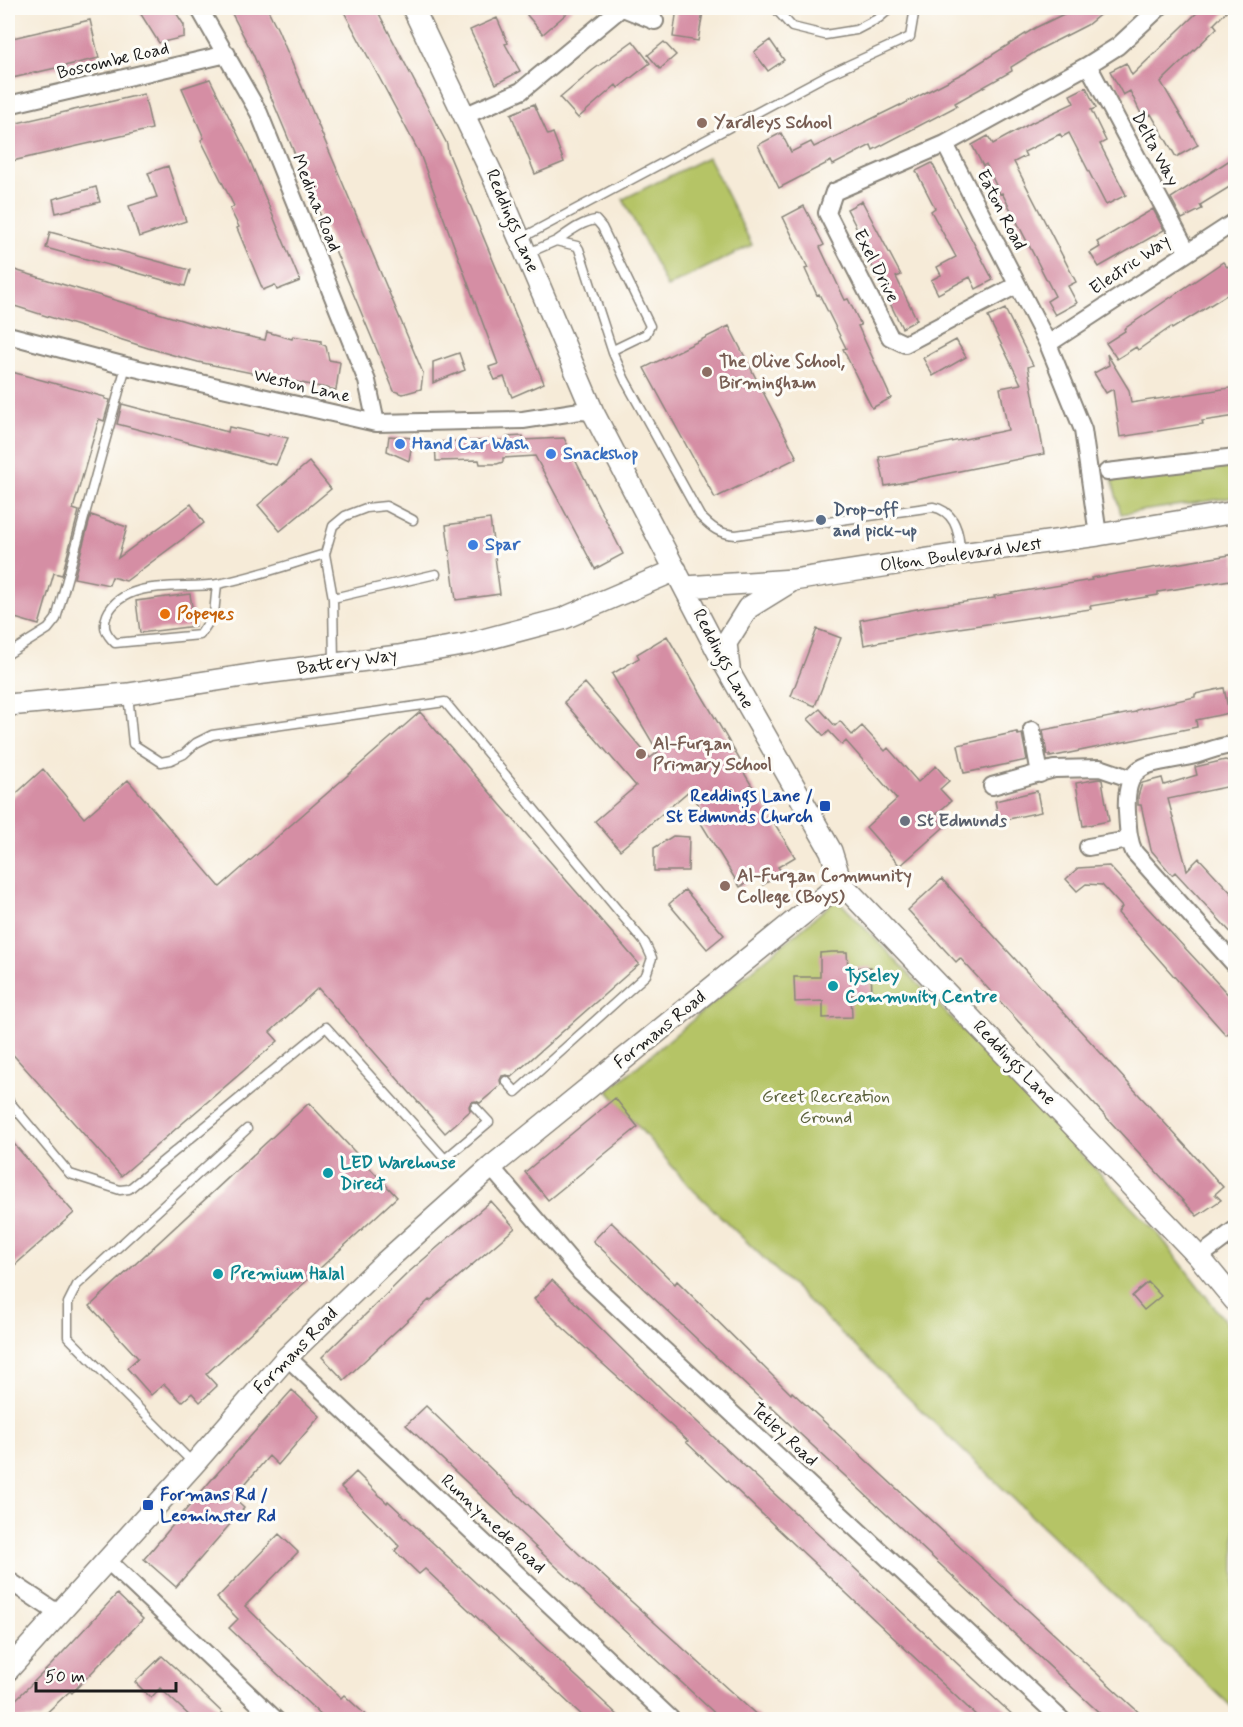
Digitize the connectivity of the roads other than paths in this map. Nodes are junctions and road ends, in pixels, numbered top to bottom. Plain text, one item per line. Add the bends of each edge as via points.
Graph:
1 (200, 8) edge
2 (414, 8) edge
3 (622, 8) edge
4 (775, 8) edge
5 (891, 8) edge
6 (914, 8) edge
7 (940, 8) edge
8 (1159, 8) edge
9 (655, 21) dead end
10 (227, 54) junction
11 (1088, 65) junction
12 (8, 105) edge
13 (464, 116) junction
14 (945, 144) junction
15 (1236, 221) edge
16 (556, 241) junction
17 (523, 246) junction
18 (1187, 251) junction
19 (1017, 285) junction
20 (8, 335) edge
21 (1048, 344) junction
22 (613, 350) junction
23 (126, 366) junction
24 (593, 412) junction
25 (376, 423) junction
26 (1236, 456) edge
27 (1107, 472) dead end
28 (1236, 512) edge
29 (413, 520) dead end
30 (1098, 535) junction
31 (325, 554) junction
32 (960, 554) junction
33 (436, 574) dead end
34 (680, 579) junction
35 (793, 580) junction
36 (217, 584) junction
37 (333, 598) junction
38 (8, 654) edge
39 (334, 664) junction
40 (730, 672) junction
41 (128, 694) junction
42 (8, 705) edge
43 (1032, 730) dead end
44 (1236, 745) edge
45 (1040, 774) junction
46 (1130, 778) junction
47 (992, 786) dead end
48 (1129, 840) junction
49 (1088, 847) dead end
50 (841, 883) junction
51 (1236, 966) edge
52 (506, 1080) dead end
53 (8, 1100) edge
54 (475, 1107) dead end
55 (247, 1130) dead end
56 (491, 1167) junction
57 (1236, 1229) edge
58 (1199, 1257) junction
59 (1236, 1302) edge
60 (287, 1357) junction
61 (194, 1464) junction
62 (107, 1560) junction
63 (8, 1580) edge
64 (59, 1614) junction
65 (8, 1670) edge
66 (276, 1719) edge
67 (672, 1719) edge
68 (1062, 1719) edge

1 - 10 street, Medina Road
2 - 13 street, Reddings Lane
3 - 9 street
3 - 13 street via 520,92
4 - 5 lane via 792,27 825,35 856,30
6 - 7 lane
6 - 17 lane via 910,37 827,75
8 - 11 street via 1118,46
10 - 12 street, Boscombe Road
10 - 25 street, Medina Road via 263,124 367,381
11 - 14 street
11 - 18 street, Delta Way
13 - 17 street, Reddings Lane
14 - 19 street, Eaton Road
14 - 19 street, Exel Drive via 834,192 827,213 890,337 904,344
15 - 18 street, Electric Way
16 - 17 lane
16 - 22 lane via 579,249
16 - 22 lane via 593,220 602,227 650,326 646,334
17 - 24 street, Reddings Lane
18 - 21 street, Electric Way
19 - 21 street, Eaton Road
20 - 23 street, Weston Lane
21 - 30 street, Eaton Road via 1083,430
22 - 32 lane via 642,412 700,516 711,528 736,535 933,507 941,509 954,522 960,536
23 - 25 street, Weston Lane
23 - 38 lane via 57,619
24 - 25 street, Weston Lane via 524,420
24 - 34 street, Reddings Lane
26 - 27 street
28 - 30 street, Olton Boulevard West
29 - 31 lane via 386,506 345,516 333,526
30 - 32 street, Olton Boulevard West
31 - 36 lane
31 - 37 lane
32 - 35 street, Olton Boulevard West
33 - 37 lane
34 - 35 street, Olton Boulevard West
34 - 39 street, Battery Way via 562,619 468,644
34 - 40 street, Reddings Lane
35 - 40 street via 748,608 726,644
36 - 36 lane via 214,614 200,635 115,643 106,634 104,625 115,603 137,590
37 - 39 lane
39 - 41 street, Battery Way
40 - 50 street, Reddings Lane via 831,851
41 - 42 street, Battery Way
41 - 52 lane via 133,744 161,762 184,754 212,735 445,702 645,943 652,958 646,975 516,1092
43 - 45 street
44 - 46 street via 1153,764 1139,769
45 - 46 street via 1054,769 1100,768
45 - 47 street
46 - 48 street via 1126,796
48 - 49 street
48 - 51 street via 1134,852
50 - 56 street, Formans Road
50 - 58 street, Reddings Lane
53 - 54 lane via 69,1174 120,1190 129,1189 326,1027 445,1159 489,1122
55 - 61 lane via 77,1285 68,1303 68,1337
56 - 60 street, Formans Road
56 - 68 street, Tetley Road via 581,1273
57 - 58 street
58 - 59 street, Reddings Lane
60 - 61 street, Formans Road
60 - 67 street, Runnymede Road
61 - 62 street, Formans Road
62 - 64 street, Formans Road
62 - 66 street
63 - 64 street
64 - 65 street, Formans Road

